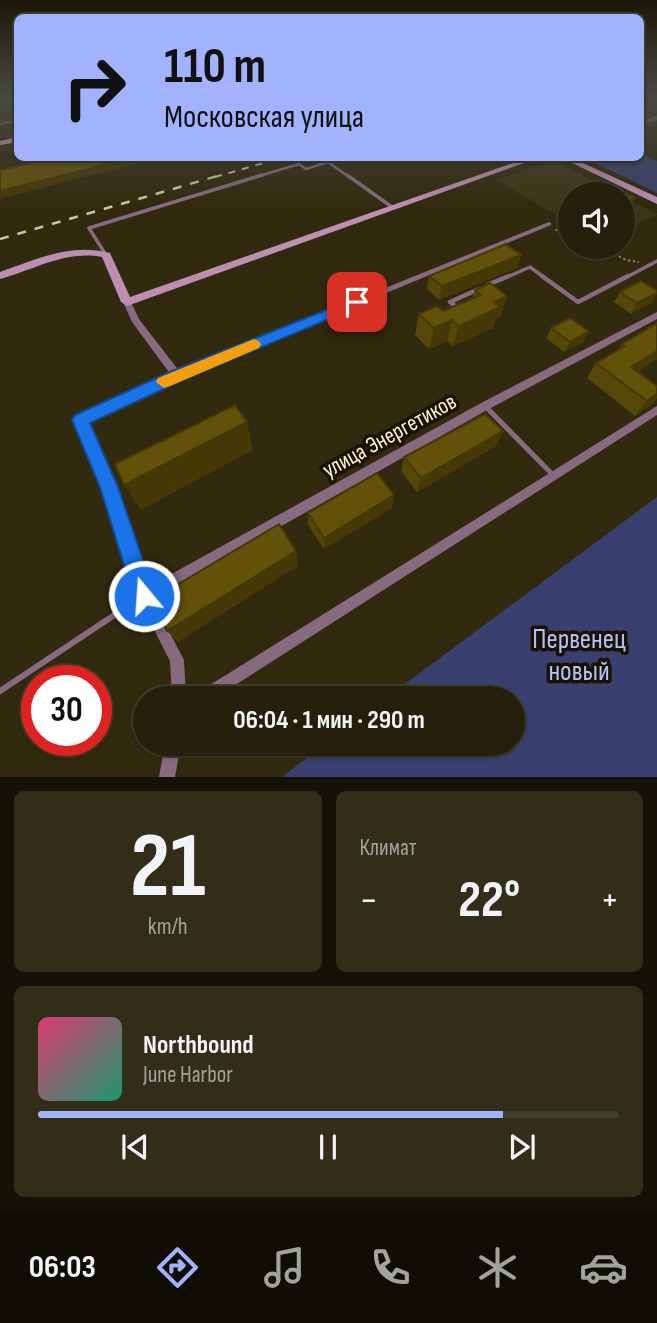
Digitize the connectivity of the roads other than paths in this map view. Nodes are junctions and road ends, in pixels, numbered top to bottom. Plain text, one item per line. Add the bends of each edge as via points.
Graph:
1 (525, 161) edge
2 (572, 161) edge
3 (657, 201) edge
4 (392, 207) junction
5 (549, 223) dead end
6 (106, 255) junction
7 (657, 261) edge
8 (0, 276) edge
9 (127, 303) junction
10 (464, 314) edge
11 (657, 315) edge
12 (177, 376) junction
13 (485, 406) junction
14 (657, 410) edge
15 (554, 476) junction
16 (144, 596) junction
17 (178, 686) edge
18 (221, 686) edge
19 (0, 691) edge
20 (171, 756) edge
21 (167, 777) edge

1 - 4 street
2 - 3 street
4 - 6 lane via 328,162 306,169 299,164 89,228
4 - 9 street
5 - 12 street
6 - 8 street via 74,251
6 - 9 street
7 - 10 lane via 578,302 530,267 450,302
9 - 12 street
11 - 13 street, улица Энергетиков
12 - 16 street via 80,420 109,487
13 - 15 lane
13 - 16 street, улица Энергетиков
14 - 15 street
15 - 18 street
16 - 17 street via 177,660
16 - 19 lane
20 - 21 street

